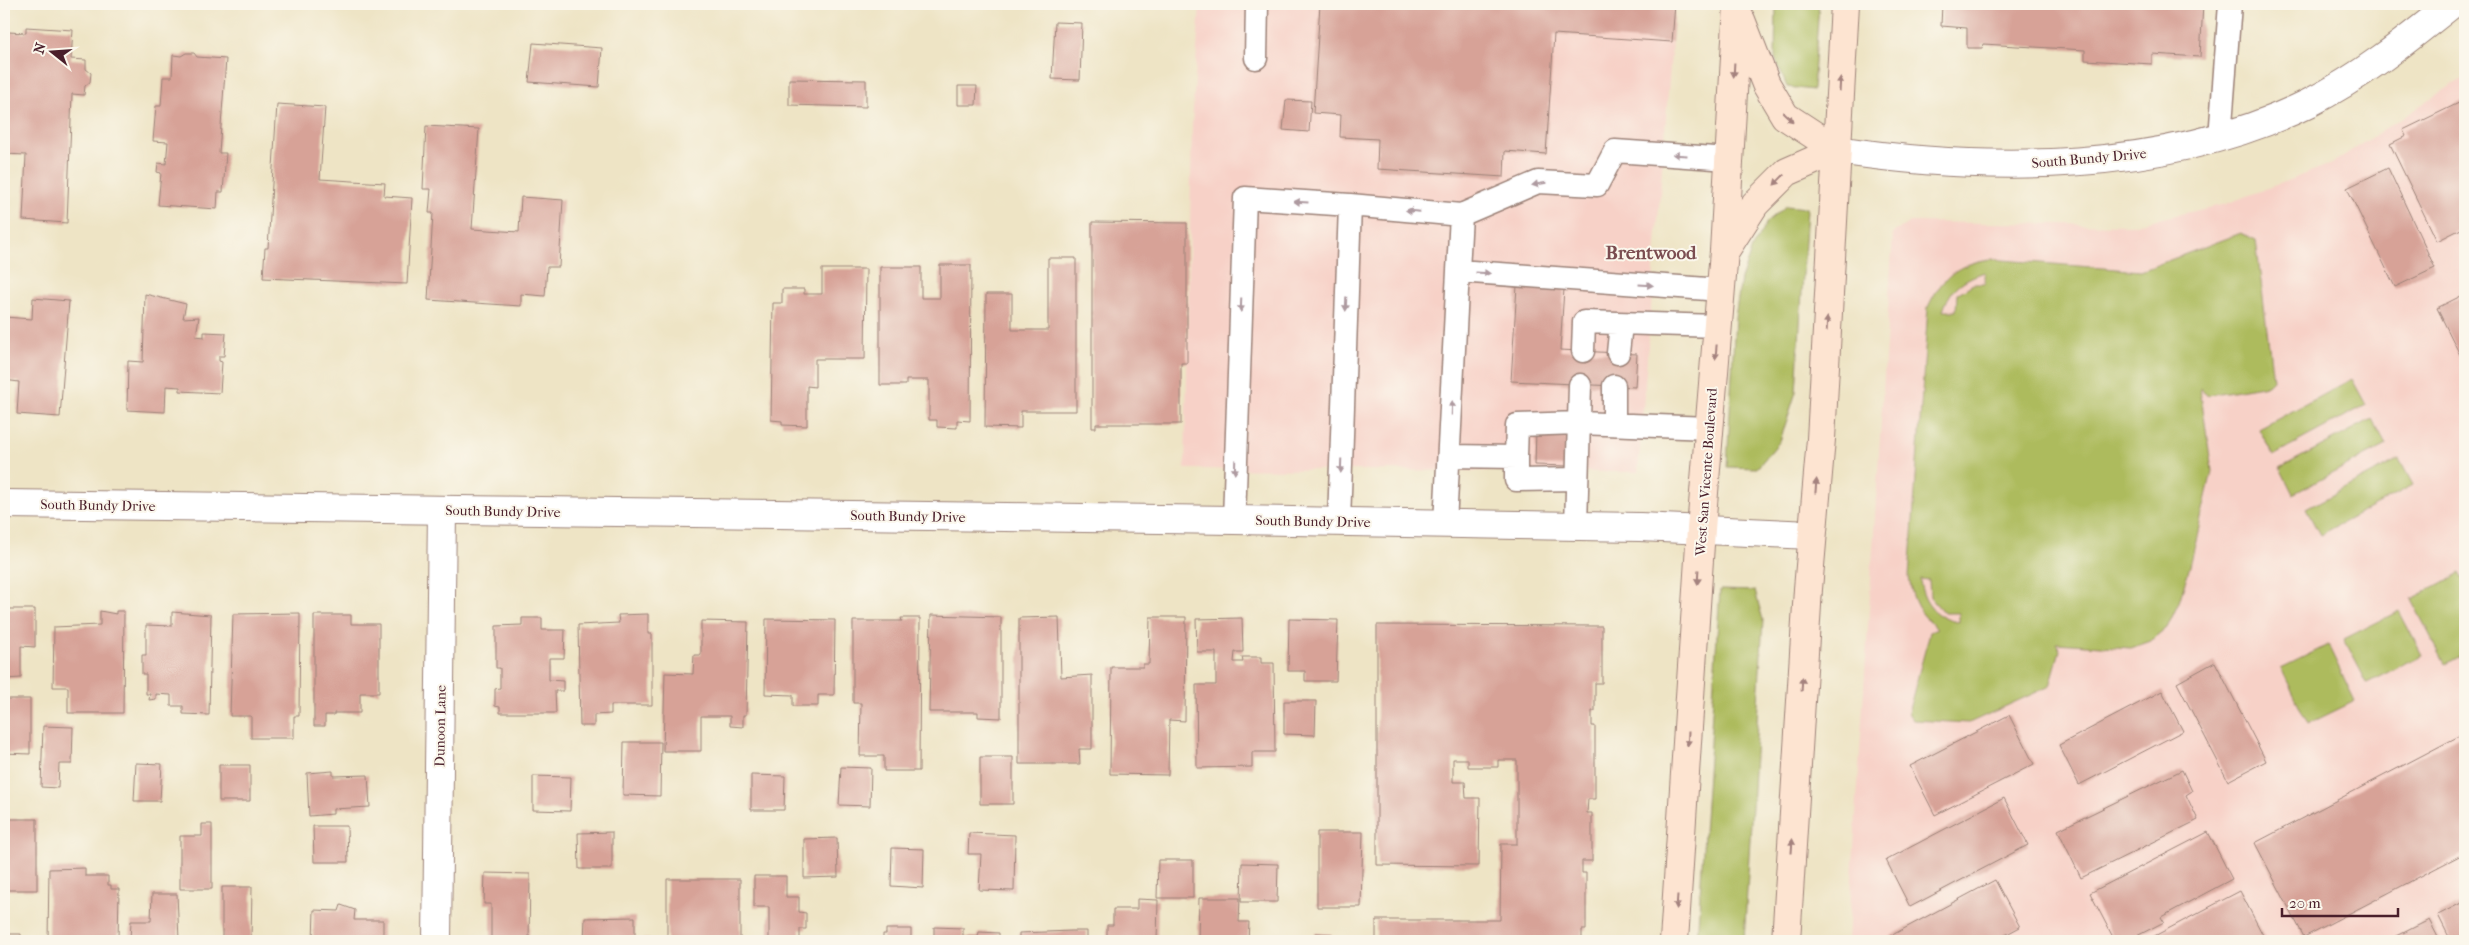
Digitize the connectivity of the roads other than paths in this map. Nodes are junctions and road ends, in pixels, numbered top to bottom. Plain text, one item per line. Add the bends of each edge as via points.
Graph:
1 (1257, 4) edge
2 (1845, 4) edge
3 (2230, 4) edge
4 (2452, 4) edge
5 (1737, 7) edge
6 (1256, 58) dead end
7 (2220, 138) junction
8 (1837, 150) junction
9 (1729, 159) junction
10 (1350, 205) junction
11 (1462, 215) junction
12 (1724, 252) junction
13 (1458, 271) junction
14 (1721, 290) junction
15 (1621, 324) junction
16 (1718, 326) junction
17 (1583, 351) dead end
18 (1618, 353) dead end
19 (1580, 384) dead end
20 (1614, 386) dead end
21 (1579, 423) junction
22 (1614, 424) junction
23 (1709, 428) junction
24 (1450, 456) junction
25 (1516, 458) junction
26 (1577, 479) junction
27 (4, 504) edge
28 (442, 510) junction
29 (1234, 520) junction
30 (1339, 522) junction
31 (1445, 524) junction
32 (1576, 526) junction
33 (1700, 529) junction
34 (1811, 535) junction
35 (437, 941) edge
36 (1674, 941) edge
37 (1786, 941) edge

1 - 6 lane
8 -> 2 main road
3 - 7 lane
4 - 7 street, South Bundy Drive via 2390,54 2309,103
5 -> 8 main road via 1766,84 1785,116
5 -> 9 main road, West San Vicente Boulevard
7 - 8 street, South Bundy Drive via 2138,156 2025,163 1898,160
8 -> 12 main road via 1787,172 1755,204
34 -> 8 main road via 1820,439
9 -> 11 lane via 1615,151 1597,185 1538,182
9 - 12 main road, West San Vicente Boulevard
11 -> 10 lane
10 -> 29 lane via 1245,198
10 -> 30 lane
11 - 13 lane
12 - 14 main road, West San Vicente Boulevard
13 -> 14 lane
24 -> 13 lane
14 - 16 main road, West San Vicente Boulevard
15 - 16 lane
15 - 17 lane via 1584,322
15 - 18 lane
16 -> 23 main road, West San Vicente Boulevard
19 - 21 lane
20 - 22 lane
21 - 22 lane
21 - 25 lane via 1517,425
21 - 26 lane
22 - 23 lane
23 - 33 main road, West San Vicente Boulevard
24 - 25 lane
24 - 31 lane
25 - 26 lane via 1516,480
26 - 32 lane
27 - 28 street, South Bundy Drive
28 - 29 street, South Bundy Drive
28 - 35 street, Dunoon Lane
29 - 30 street, South Bundy Drive
30 - 31 street, South Bundy Drive
31 - 32 street, South Bundy Drive
32 - 33 street, South Bundy Drive
33 - 34 street, South Bundy Drive
33 -> 36 main road, West San Vicente Boulevard
37 -> 34 main road

